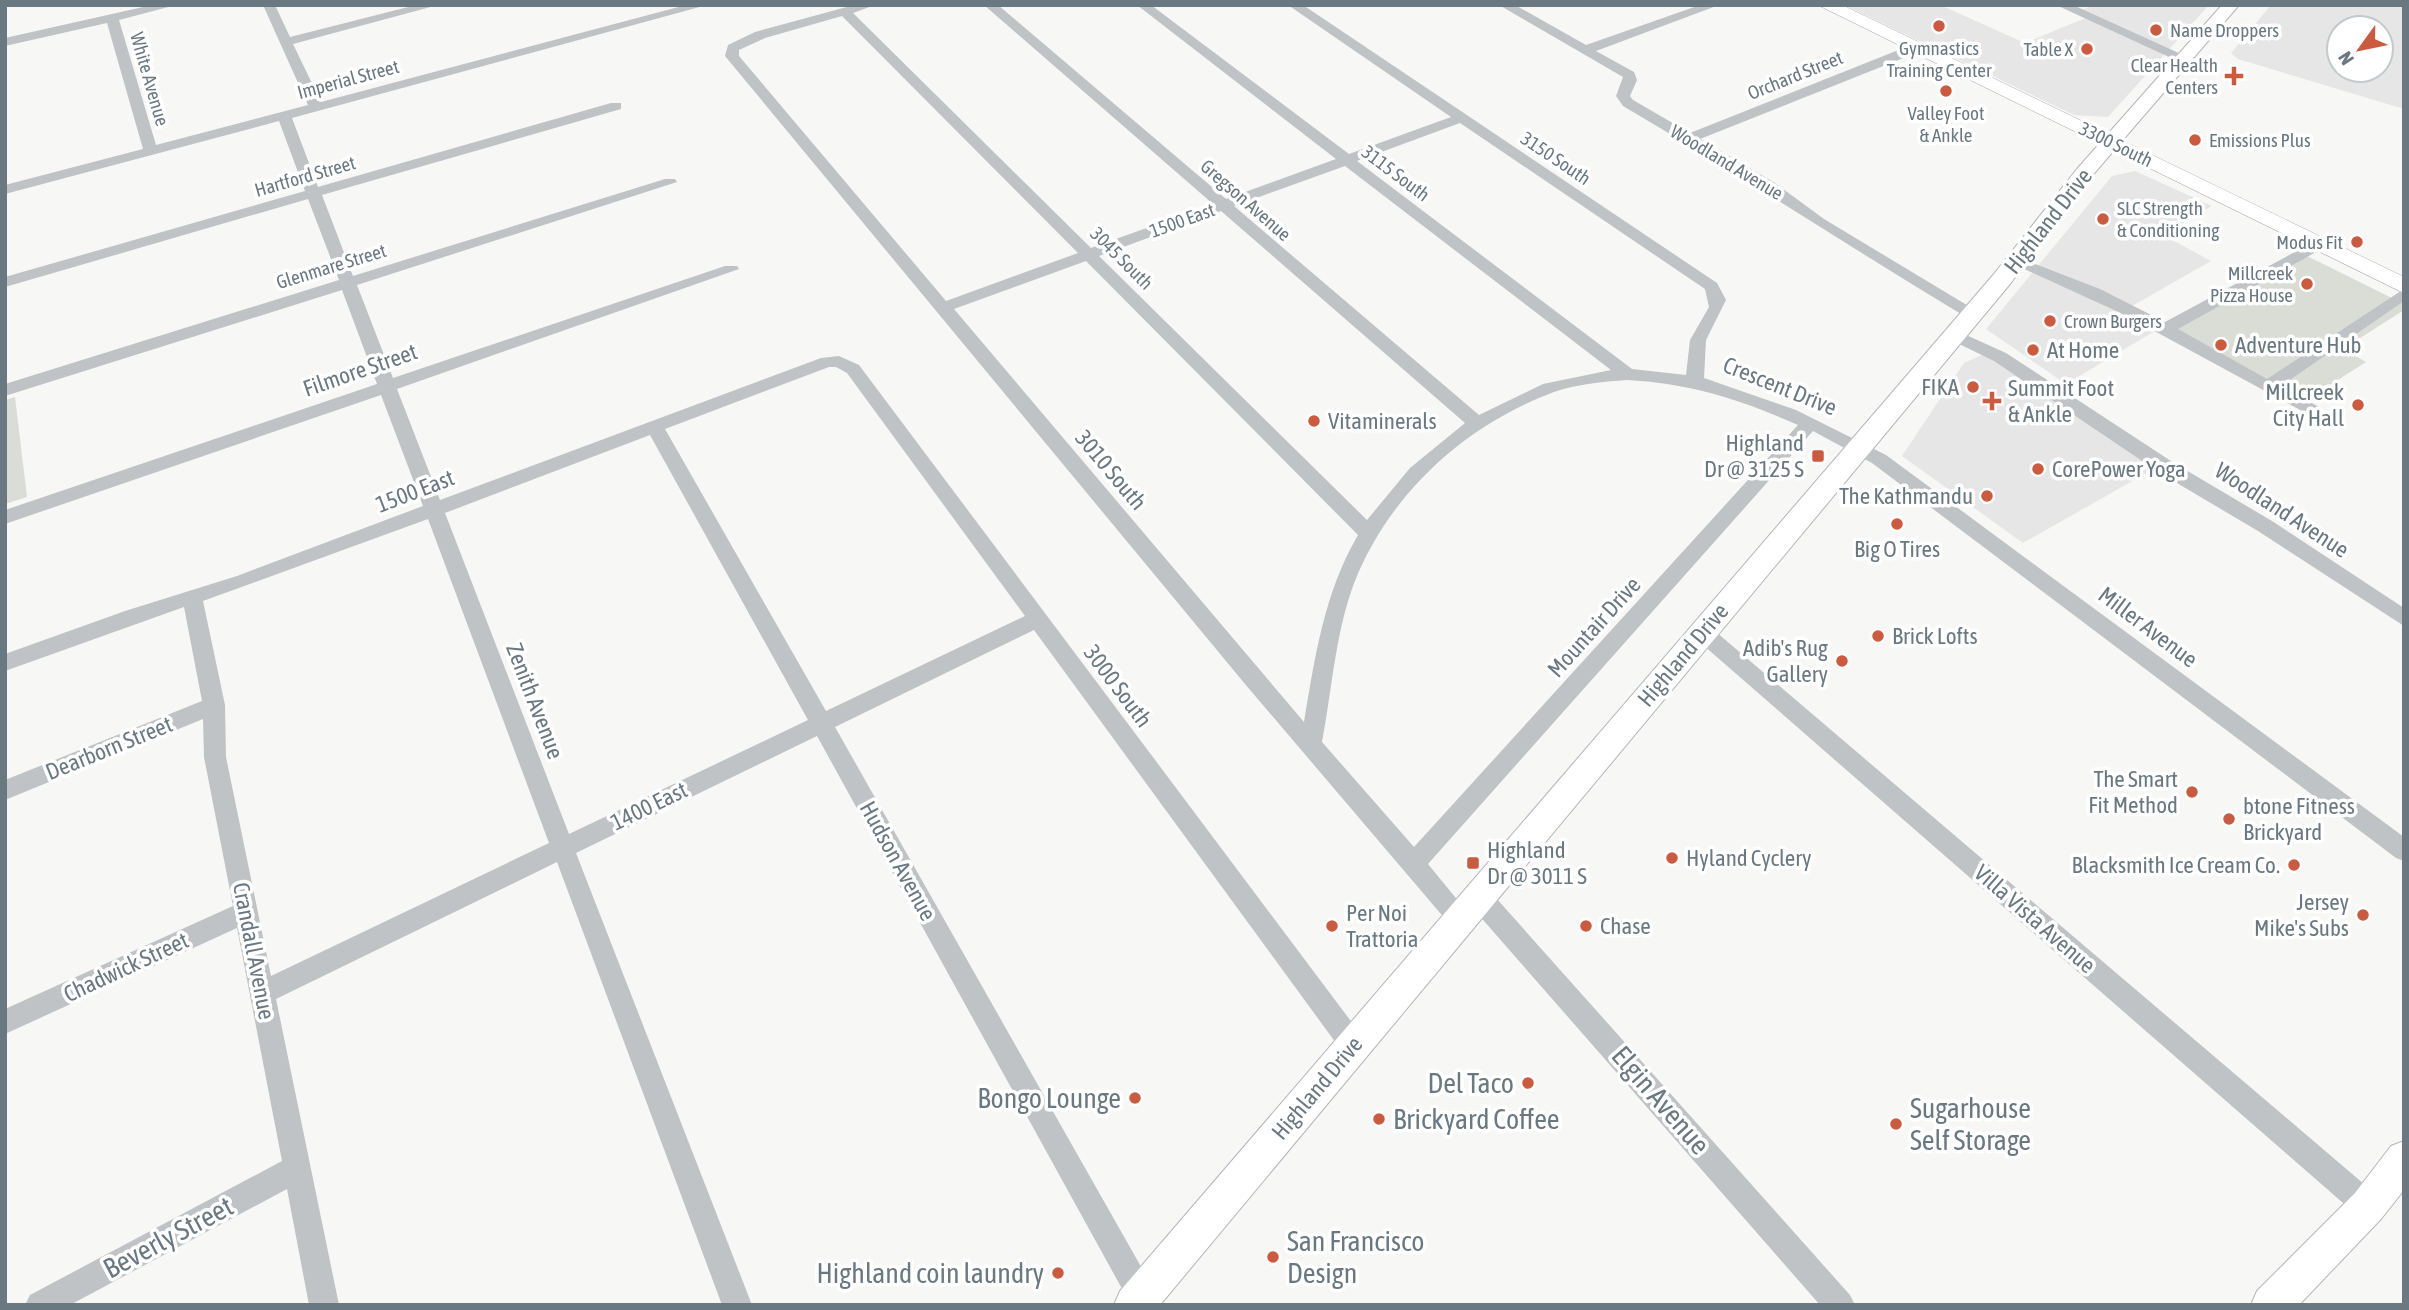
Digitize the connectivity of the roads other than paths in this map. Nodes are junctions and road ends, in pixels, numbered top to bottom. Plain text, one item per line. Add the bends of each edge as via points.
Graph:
1 (170, 5) edge
2 (269, 5) edge
3 (432, 5) edge
4 (869, 5) edge
5 (990, 5) edge
6 (1143, 5) edge
7 (1294, 5) edge
8 (1505, 5) edge
9 (1713, 5) edge
10 (1827, 5) edge
11 (2062, 5) edge
12 (2231, 5) edge
13 (697, 6) edge
14 (845, 12) junction
15 (120, 13) edge
16 (5, 42) edge
17 (286, 42) junction
18 (1916, 48) junction
19 (1585, 50) junction
20 (2185, 59) junction
21 (616, 106) dead end
22 (316, 107) junction
23 (284, 116) junction
24 (1461, 118) junction
25 (1689, 138) junction
26 (2112, 142) junction
27 (151, 151) junction
28 (1346, 160) junction
29 (670, 182) dead end
30 (5, 190) edge
31 (314, 193) junction
32 (1223, 205) junction
33 (2319, 244) junction
34 (1088, 254) junction
35 (2021, 256) junction
36 (731, 269) dead end
37 (5, 282) edge
38 (348, 283) junction
39 (2401, 293) edge
40 (942, 308) junction
41 (1972, 313) junction
42 (2164, 330) junction
43 (1955, 335) junction
44 (839, 361) joint
45 (1625, 372) junction
46 (1695, 380) junction
47 (387, 387) junction
48 (2267, 387) junction
49 (5, 390) edge
50 (2313, 411) dead end
51 (1477, 423) junction
52 (1810, 423) junction
53 (654, 427) junction
54 (1860, 447) junction
55 (434, 510) junction
56 (5, 517) edge
57 (1368, 533) junction
58 (192, 597) junction
59 (2404, 618) edge
60 (1037, 620) junction
61 (1702, 632) junction
62 (5, 663) edge
63 (214, 705) junction
64 (821, 724) junction
65 (1311, 741) junction
66 (5, 790) edge
67 (563, 848) junction
68 (2404, 851) edge
69 (1414, 863) junction
70 (1470, 908) junction
71 (246, 912) junction
72 (262, 993) junction
73 (5, 1023) edge
74 (1353, 1045) junction
75 (2404, 1159) edge
76 (297, 1168) junction
77 (2368, 1206) junction
78 (1138, 1300) edge
79 (40, 1305) edge
80 (324, 1305) edge
81 (737, 1305) edge
82 (1840, 1305) edge
83 (2271, 1305) edge

1 - 15 street
2 - 17 street
3 - 17 street
4 - 14 street
5 - 32 street, Gregson Avenue
6 - 28 street, 3115 South
7 - 24 street, 3150 South
8 - 19 street, Woodland Avenue
9 - 19 street
10 - 18 main road, 3300 South
11 - 20 street
12 - 20 main road, Highland Drive
13 - 22 street, Imperial Street
14 - 34 street, 3045 South
14 - 40 street, 3010 South via 760,35 733,48 732,56
15 - 16 street
15 - 27 street, White Avenue
17 - 22 street
18 - 25 street, Orchard Street
18 - 26 main road, 3300 South
19 - 25 street, Woodland Avenue via 1629,75 1623,96 1629,103
20 - 26 main road, Highland Drive
21 - 31 street, Hartford Street
22 - 23 street, Imperial Street
23 - 27 street, Imperial Street
23 - 31 street, Zenith Avenue
24 - 28 street, 1500 East
24 - 46 street, 3150 South via 1717,293 1717,310 1697,344
25 - 41 street, Woodland Avenue
26 - 33 main road, 3300 South
26 - 35 main road, Highland Drive
27 - 30 street, Imperial Street
28 - 32 street, 1500 East
28 - 45 street, 3115 South
29 - 38 street, Glenmare Street
31 - 37 street, Hartford Street
31 - 38 street, Zenith Avenue
32 - 34 street, 1500 East
32 - 51 street, Gregson Avenue
33 - 39 main road, 3300 South
33 - 42 street
34 - 40 street, 1500 East
34 - 57 street, 3045 South
35 - 41 main road, Highland Drive
35 - 42 street
36 - 47 street, Filmore Street
38 - 47 street, Zenith Avenue
38 - 49 street, Glenmare Street
39 - 48 street
40 - 65 street, 3010 South
41 - 43 main road, Highland Drive
42 - 48 street
43 - 54 main road, Highland Drive
43 - 59 street, Woodland Avenue via 2000,357
44 - 53 street, 1500 East
44 - 60 street, 3000 South via 853,369
45 - 46 street, Crescent Drive
45 - 51 street, Crescent Drive via 1547,387
46 - 52 street, Crescent Drive via 1754,397
47 - 55 street, Zenith Avenue
47 - 56 street, Filmore Street
48 - 50 street
51 - 57 street, Crescent Drive via 1416,471
52 - 54 street, Crescent Drive
52 - 69 street, Mountair Drive
53 - 55 street, 1500 East
53 - 64 street, Hudson Avenue
54 - 61 main road, Highland Drive
54 - 68 street, Miller Avenue
55 - 58 street, 1500 East
55 - 67 street, Zenith Avenue
57 - 65 street, Crescent Drive via 1335,608
58 - 62 street, 1500 East
58 - 63 street, Crandall Avenue
60 - 64 street, 1400 East
60 - 74 street, 3000 South
61 - 70 main road, Highland Drive
61 - 77 street, Villa Vista Avenue
63 - 66 street, Dearborn Street
63 - 71 street, Crandall Avenue via 215,757
64 - 67 street, 1400 East
64 - 78 street, Hudson Avenue
65 - 69 street, 3010 South
67 - 72 street, 1400 East
67 - 81 street, Zenith Avenue
69 - 70 street, 3010 South
70 - 74 main road, Highland Drive
70 - 82 street, Elgin Avenue
71 - 72 street, Crandall Avenue
71 - 73 street, Chadwick Street
72 - 76 street, Crandall Avenue
74 - 78 main road, Highland Drive
75 - 77 main road
76 - 79 street, Beverly Street
76 - 80 street, Crandall Avenue
77 - 83 main road

